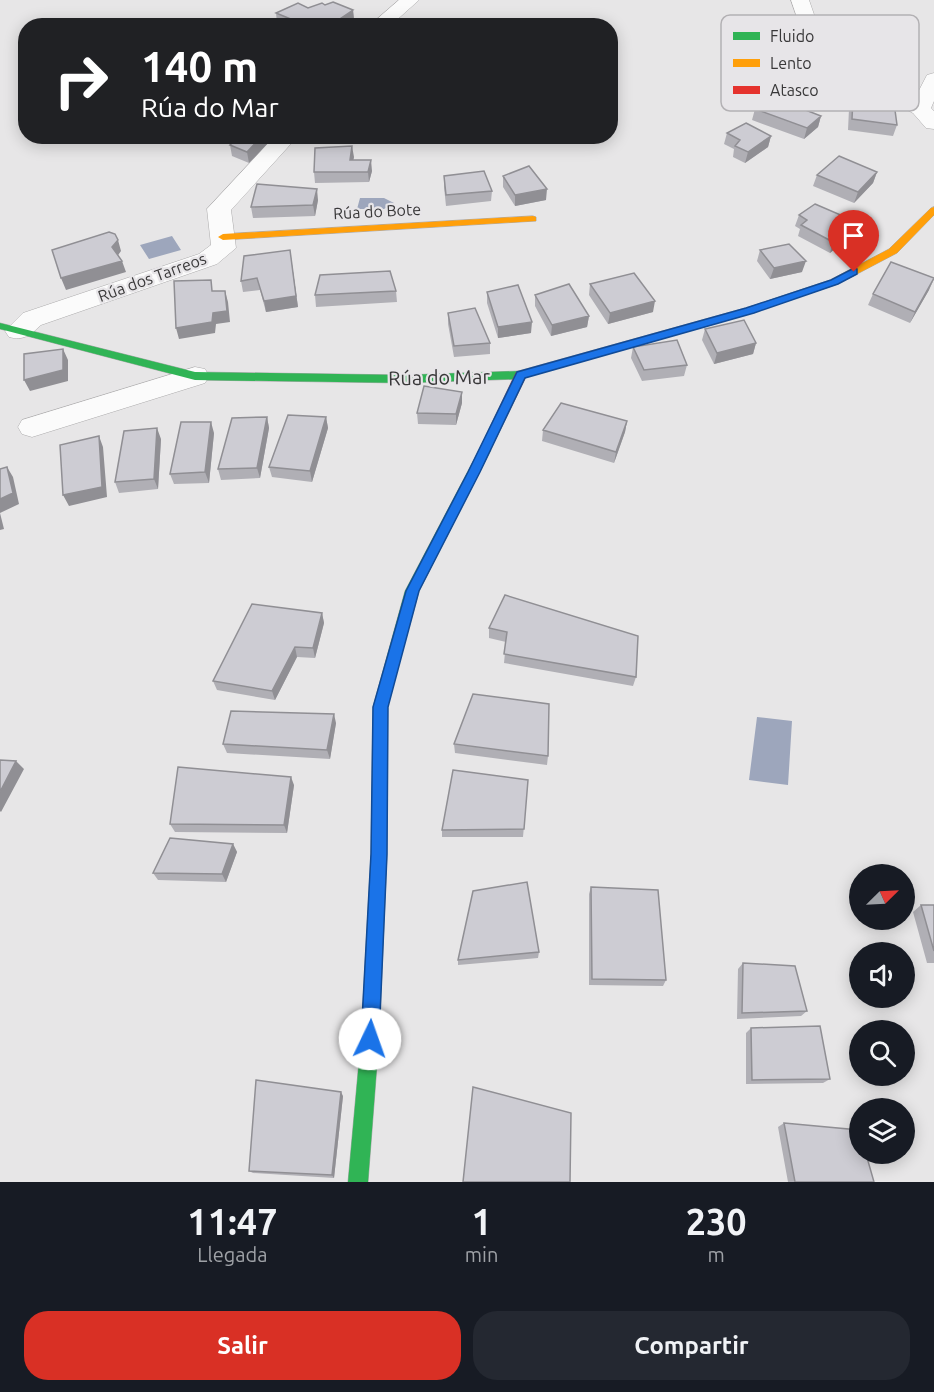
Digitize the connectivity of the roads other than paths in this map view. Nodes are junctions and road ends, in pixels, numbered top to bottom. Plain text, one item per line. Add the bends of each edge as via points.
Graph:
1 (410, 0) edge
2 (800, 0) edge
3 (805, 15) edge
4 (388, 18) edge
5 (934, 79) edge
6 (927, 116) edge
7 (279, 144) edge
8 (934, 210) edge
9 (532, 219) dead end
10 (223, 237) junction
11 (9, 329) edge
12 (521, 375) junction
13 (195, 376) junction
14 (32, 427) dead end
15 (358, 1182) edge

1 - 4 street
2 - 3 street
5 - 6 street
7 - 10 street, Rúa dos Tarreos via 219,209
8 - 12 street, Rúa do Mar via 893,251 834,282
9 - 10 street, Rúa do Bote
10 - 11 street, Rúa dos Tarreos via 224,248 208,258
11 - 13 street, Rúa do Mar
12 - 13 street, Rúa do Mar via 404,379
12 - 15 street via 412,591 380,707 370,1039
13 - 14 street, Rúa do Mar

